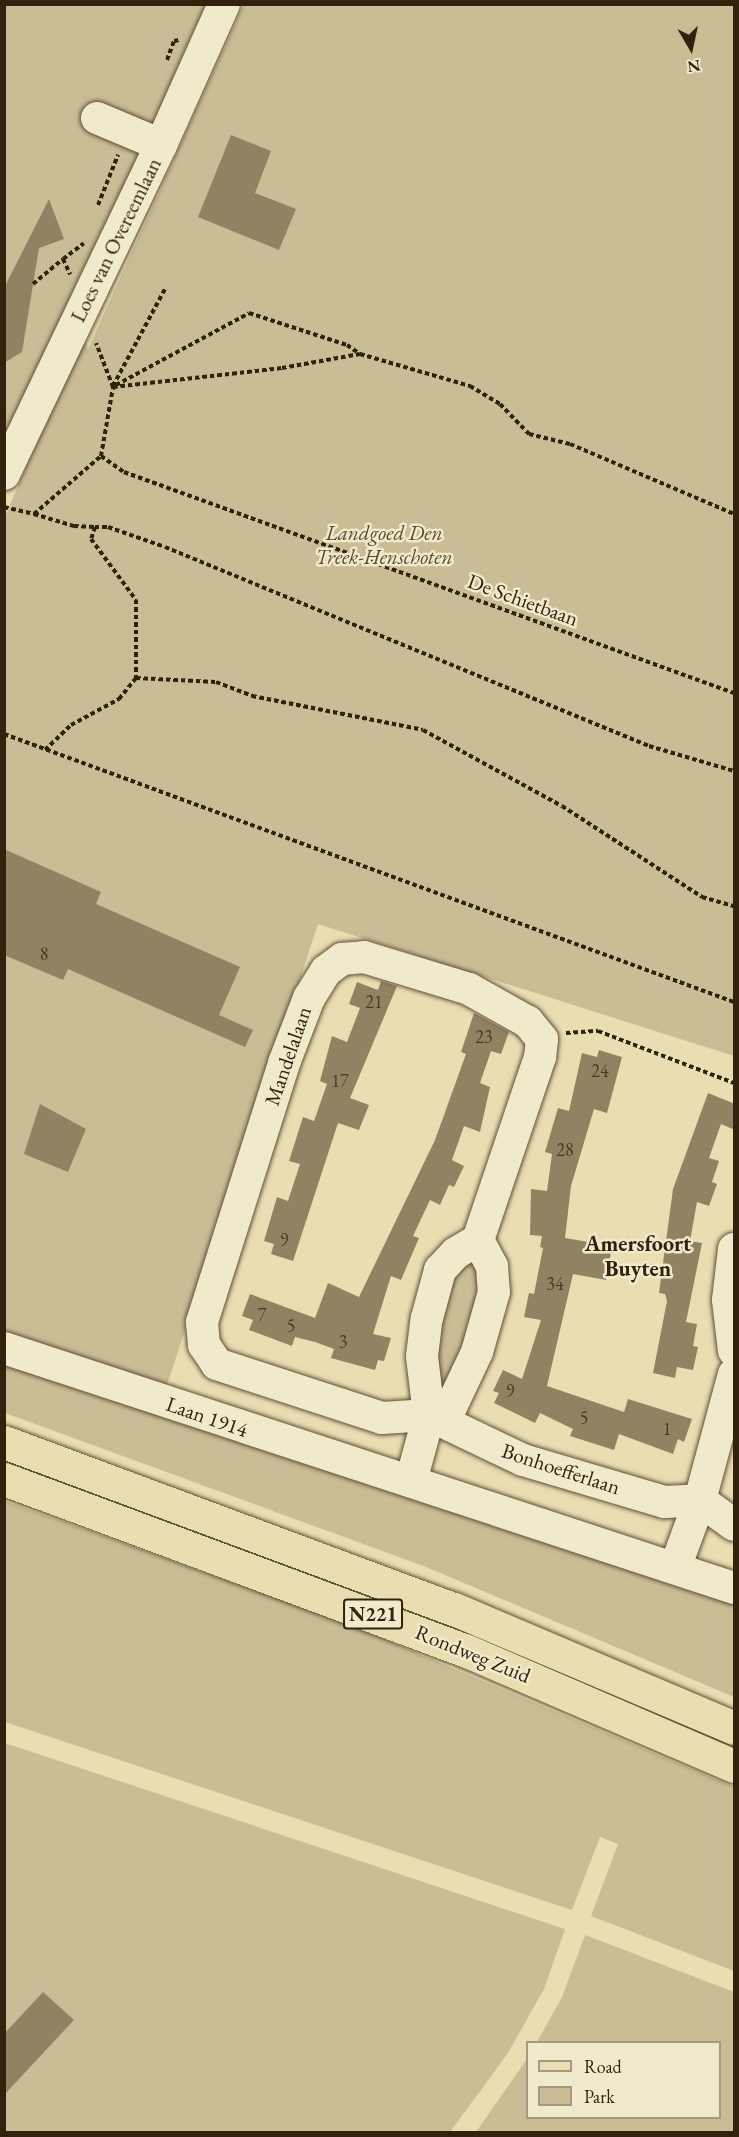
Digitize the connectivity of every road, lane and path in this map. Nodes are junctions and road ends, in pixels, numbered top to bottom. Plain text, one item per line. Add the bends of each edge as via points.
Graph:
1 (224, 4) edge
2 (188, 26) dead end
3 (198, 61) junction
4 (97, 118) dead end
5 (127, 131) junction
6 (161, 146) junction
7 (98, 204) dead end
8 (33, 284) dead end
9 (165, 289) dead end
10 (83, 307) junction
11 (360, 354) junction
12 (113, 387) junction
13 (100, 456) junction
14 (4, 474) edge
15 (4, 507) edge
16 (34, 514) junction
17 (735, 514) edge
18 (95, 527) junction
19 (136, 678) junction
20 (735, 693) edge
21 (4, 734) edge
22 (45, 750) junction
23 (735, 771) edge
24 (735, 906) edge
25 (735, 1002) edge
26 (542, 1039) junction
27 (735, 1083) edge
28 (478, 1239) junction
29 (735, 1250) edge
30 (4, 1348) edge
31 (735, 1351) edge
32 (735, 1374) edge
33 (429, 1415) junction
34 (4, 1442) edge
35 (4, 1479) edge
36 (411, 1480) junction
37 (700, 1500) junction
38 (735, 1526) edge
39 (675, 1568) junction
40 (735, 1588) edge
41 (735, 1728) edge
42 (735, 1766) edge

1 - 3 street, Loes van Overeemlaan
2 - 3 street
3 - 6 street, Loes van Overeemlaan
4 - 5 street
5 - 6 street
5 - 7 path
6 - 10 street, Loes van Overeemlaan
8 - 10 path via 63,259
9 - 12 path
10 - 12 path
10 - 14 street, Loes van Overeemlaan
11 - 12 path via 282,368
11 - 12 path via 348,345 249,313
11 - 17 path via 470,386 500,404 529,434 570,444
12 - 13 path
13 - 16 path
13 - 20 path, De Schietbaan via 124,472
15 - 16 path
16 - 18 path via 74,526
18 - 19 path via 90,539 136,600
18 - 23 path via 108,527 165,547 650,746
19 - 22 path via 119,699 71,725
19 - 24 path via 216,682 252,696 423,730 562,806 702,897
21 - 22 path
22 - 25 path
26 - 27 path via 570,1031 598,1031
26 - 28 street via 540,1057
26 - 33 street, Mandelalaan via 528,1022 469,989 364,957 342,959 326,971 309,998 284,1063 202,1322 204,1345 217,1364 382,1418
28 - 33 street via 456,1253 441,1270 427,1318 422,1356
28 - 33 street, Mandelalaan via 492,1266 494,1292 489,1318 452,1407
29 - 31 street via 728,1300
30 - 36 street, Laan 1914 via 249,1431
32 - 37 street
33 - 36 street
33 - 37 street, Bonhoefferlaan via 523,1460 665,1502
34 - 41 main road, Rondweg Zuid / N221 via 454,1609
35 - 42 main road, Rondweg Zuid / N221 via 467,1651
36 - 39 street, Laan 1914
37 - 38 street
37 - 39 street
39 - 40 street, Laan 1914

